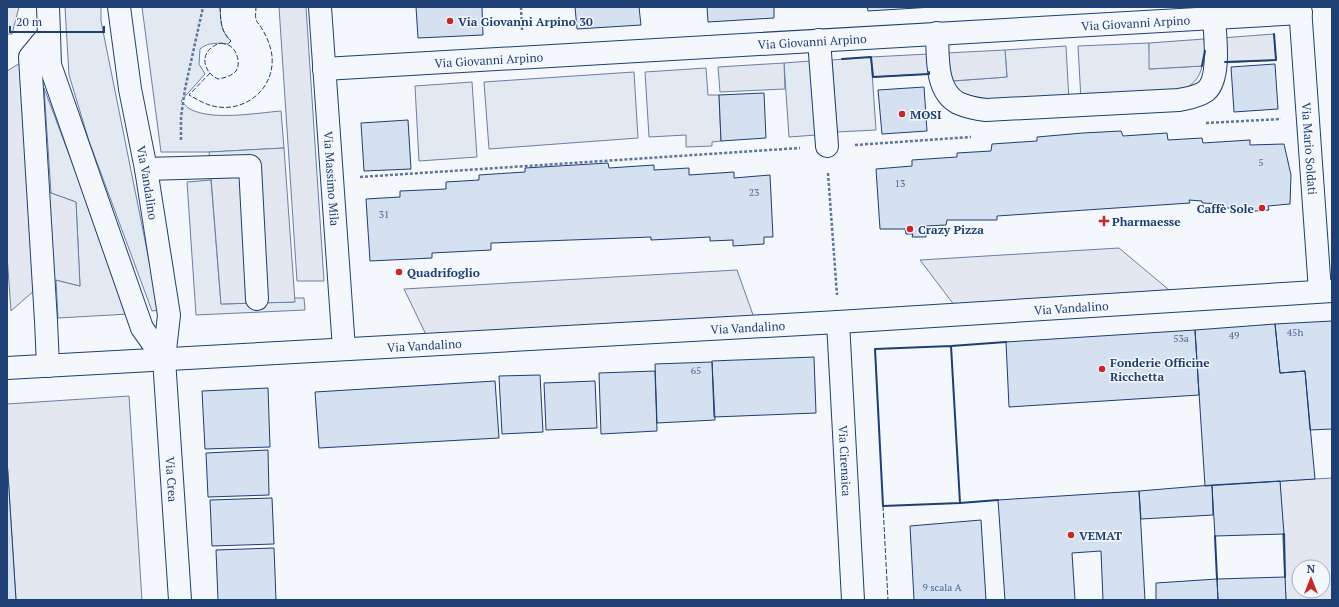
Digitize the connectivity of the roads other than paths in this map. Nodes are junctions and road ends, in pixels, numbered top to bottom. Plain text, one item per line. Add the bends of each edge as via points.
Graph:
1 (48, 7) edge
2 (119, 7) edge
3 (320, 7) edge
4 (1300, 10) edge
5 (1214, 18) junction
6 (937, 33) junction
7 (49, 34) junction
8 (819, 40) junction
9 (324, 69) junction
10 (827, 146) road end
11 (146, 169) junction
12 (1326, 291) edge
13 (256, 299) dead end
14 (838, 322) junction
15 (344, 349) junction
16 (164, 359) junction
17 (48, 366) junction
18 (7, 368) edge
19 (180, 600) edge
20 (853, 600) edge

1 - 7 street
2 - 11 street, Via Vandalino via 130,89
3 - 9 street, Via Massimo Mila
4 - 5 street, Via Giovanni Arpino
4 - 12 street, Via Mario Soldati
5 - 6 street, Via Giovanni Arpino
5 - 6 street via 1216,67 1212,78 1206,90 1196,96 1179,100 986,110 969,107 957,102 943,86
6 - 8 street, Via Giovanni Arpino
7 - 16 street via 50,65 140,323
7 - 17 street via 30,57
8 - 9 street, Via Giovanni Arpino
8 - 10 street
9 - 15 street, Via Massimo Mila
11 - 13 street via 250,166
11 - 16 street, Via Vandalino via 169,315
12 - 14 street, Via Vandalino
14 - 15 street, Via Vandalino
14 - 20 street, Via Cirenaica
15 - 16 street, Via Vandalino
16 - 17 street, Via Vandalino
16 - 19 street, Via Crea
17 - 18 street, Via Vandalino

